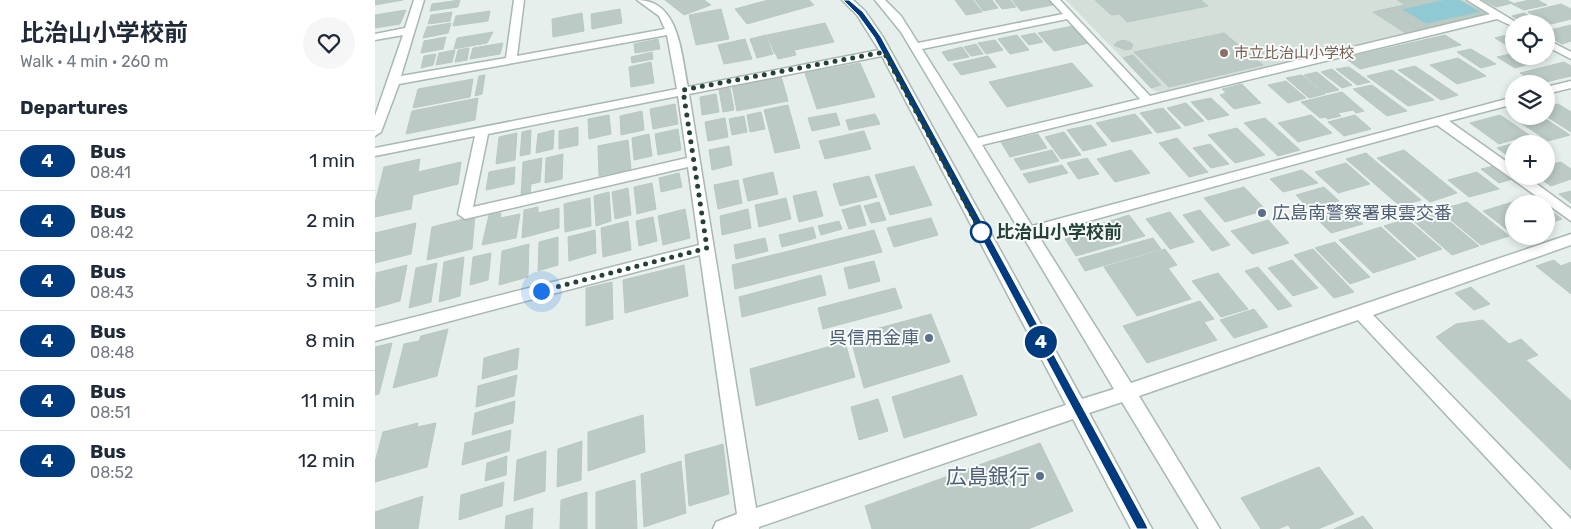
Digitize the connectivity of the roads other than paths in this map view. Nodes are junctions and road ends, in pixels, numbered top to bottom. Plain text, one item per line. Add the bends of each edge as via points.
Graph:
1 (419, 0) edge
2 (519, 0) edge
3 (642, 0) edge
4 (847, 0) edge
5 (880, 0) edge
6 (1055, 0) edge
7 (1473, 0) edge
8 (1069, 16) junction
9 (1500, 16) junction
10 (1505, 19) edge
11 (408, 31) junction
12 (671, 31) junction
13 (375, 37) edge
14 (914, 47) junction
15 (1555, 47) edge
16 (884, 52) junction
17 (1571, 56) edge
18 (511, 60) junction
19 (394, 81) junction
20 (1571, 84) edge
21 (1555, 88) edge
22 (683, 90) junction
23 (1148, 101) junction
24 (1505, 102) edge
25 (1439, 120) junction
26 (482, 131) junction
27 (375, 132) edge
28 (974, 143) junction
29 (375, 152) edge
30 (694, 161) junction
31 (1505, 168) edge
32 (1529, 185) edge
33 (1571, 216) edge
34 (1028, 232) junction
35 (1571, 239) edge
36 (707, 248) junction
37 (1361, 313) junction
38 (375, 334) edge
39 (1127, 393) junction
40 (1077, 410) junction
41 (749, 525) edge
42 (723, 529) edge
43 (1141, 529) edge
44 (1210, 529) edge
45 (1567, 529) edge

1 - 11 street
2 - 18 street
3 - 12 street via 663,14
4 - 16 street via 870,25
5 - 14 street via 897,18
6 - 8 street
7 - 9 street
8 - 14 street
8 - 23 street
9 - 10 street
9 - 23 street
11 - 13 street
11 - 19 street
12 - 18 street
12 - 22 street
14 - 28 street
15 - 17 street
16 - 22 street
16 - 40 street
18 - 19 street
19 - 27 street
20 - 21 street
22 - 26 street
22 - 30 street
23 - 28 street
24 - 25 street
25 - 31 street
25 - 34 street
26 - 29 street
26 - 30 street via 465,214
28 - 34 street
30 - 36 street
32 - 33 street
34 - 39 street
35 - 37 street
36 - 38 street
36 - 41 street
37 - 39 street
37 - 45 street
39 - 40 street
39 - 44 street
40 - 41 street
40 - 43 street
41 - 42 street

